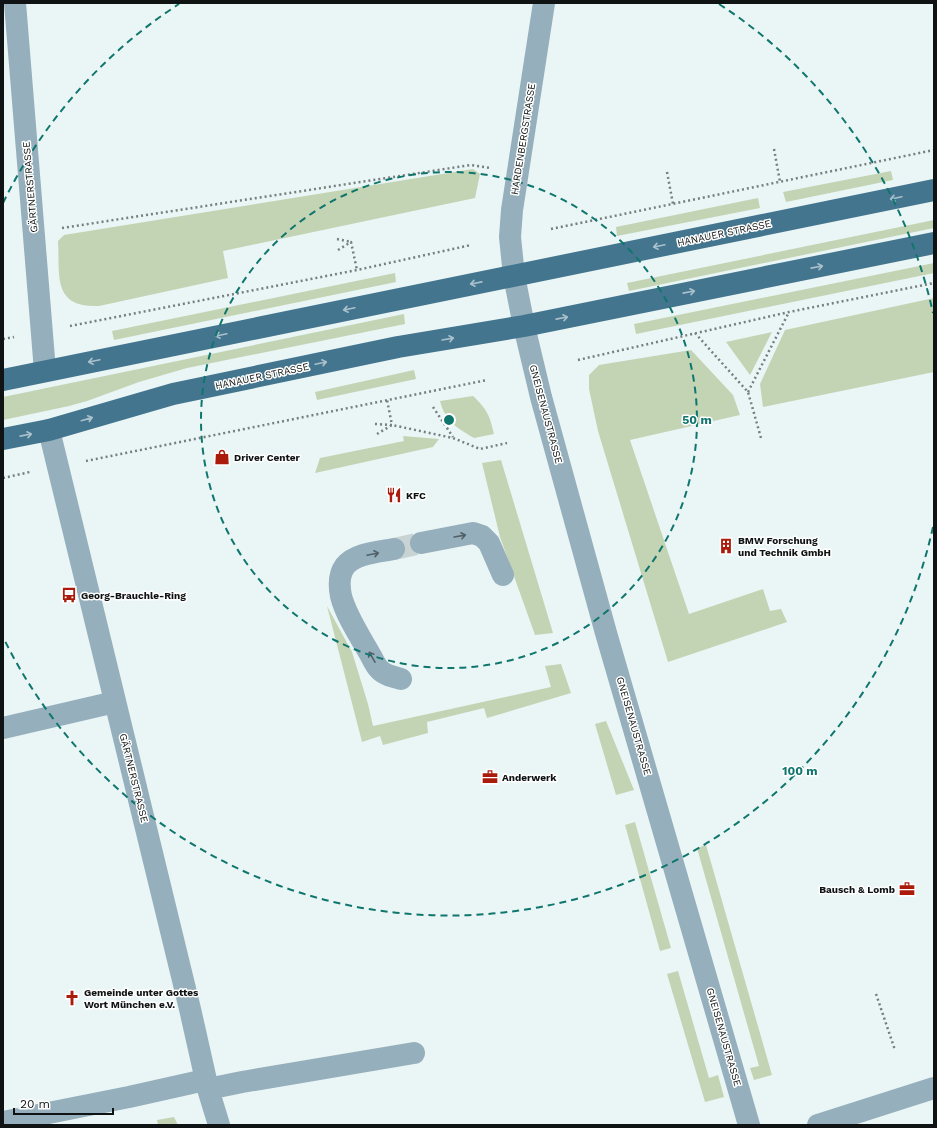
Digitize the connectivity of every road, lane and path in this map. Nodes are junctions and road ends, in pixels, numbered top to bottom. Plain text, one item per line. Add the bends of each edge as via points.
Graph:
1 (15, 3) edge
2 (544, 3) edge
3 (774, 149) dead end
4 (934, 150) edge
5 (492, 168) dead end
6 (667, 172) dead end
7 (780, 182) junction
8 (934, 190) edge
9 (673, 204) junction
10 (551, 229) dead end
11 (34, 232) junction
12 (337, 240) dead end
13 (351, 242) junction
14 (934, 243) edge
15 (472, 245) dead end
16 (338, 250) dead end
17 (357, 270) junction
18 (514, 276) junction
19 (934, 283) edge
20 (790, 312) junction
21 (524, 326) junction
22 (42, 330) junction
23 (695, 333) junction
24 (3, 339) edge
25 (578, 360) dead end
26 (45, 371) junction
27 (3, 380) edge
28 (487, 380) dead end
29 (748, 392) junction
30 (387, 400) junction
31 (433, 407) dead end
32 (375, 424) dead end
33 (392, 425) junction
34 (50, 430) junction
35 (377, 434) dead end
36 (453, 438) junction
37 (761, 438) dead end
38 (3, 440) edge
39 (507, 443) dead end
40 (59, 466) junction
41 (3, 478) edge
42 (422, 543) tunnel mouth
43 (394, 549) tunnel mouth
44 (503, 575) dead end
45 (401, 679) dead end
46 (115, 702) junction
47 (3, 728) edge
48 (876, 994) dead end
49 (894, 1050) dead end
50 (414, 1053) dead end
51 (207, 1085) junction
52 (934, 1088) edge
53 (3, 1122) edge
54 (219, 1125) edge
55 (749, 1125) edge
56 (818, 1125) edge

1 - 11 street, GÄRTNERSTRASSE
2 - 18 street, HARDENBERGSTRASSE via 512,210 510,237
3 - 7 path
4 - 7 path
5 - 11 path via 471,165
6 - 9 path
7 - 9 path
8 -> 18 main road, HANAUER STRASSE
9 - 10 path
11 - 22 street, GÄRTNERSTRASSE
12 - 13 path
13 - 16 path
13 - 17 path
21 -> 14 main road, HANAUER STRASSE
15 - 17 path
17 - 22 path
18 - 21 street
18 -> 26 main road, HANAUER STRASSE
19 - 20 path
20 - 23 path
20 - 29 path
34 -> 21 main road, HANAUER STRASSE via 173,394 398,347
21 - 55 street, GNEISENAUSTRASSE via 606,633
22 - 24 path
22 - 26 street, GÄRTNERSTRASSE
23 - 25 path
23 - 29 path
26 - 27 main road, HANAUER STRASSE
28 - 30 path
29 - 37 path
30 - 33 path
30 - 40 path
31 - 36 path
32 - 33 path
33 - 35 path
33 - 36 path
38 -> 34 main road, HANAUER STRASSE
34 - 40 street, GÄRTNERSTRASSE
36 - 39 path via 480,448
40 - 41 path
40 - 46 street, GÄRTNERSTRASSE
42 -> 44 street via 473,533 482,536 489,543
45 -> 43 street via 379,669 346,609 340,588 343,570 350,562 358,557
46 - 47 street
46 - 51 street, GÄRTNERSTRASSE
48 - 49 path
50 - 51 street via 250,1081
51 - 53 street via 129,1097
51 - 54 street, GÄRTNERSTRASSE
52 - 56 street

